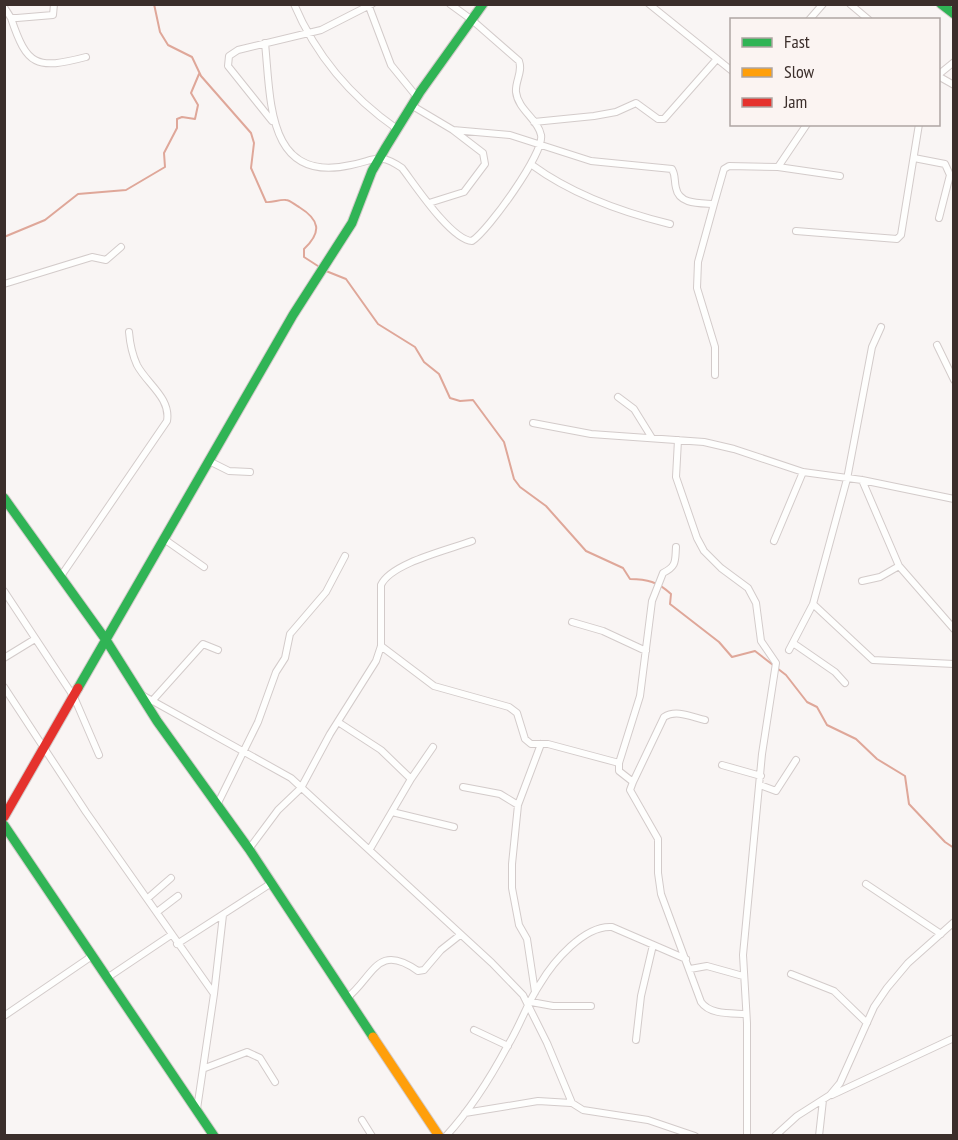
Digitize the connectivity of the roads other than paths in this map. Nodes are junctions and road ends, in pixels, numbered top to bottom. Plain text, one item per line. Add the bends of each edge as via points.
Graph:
1 (54, 4) edge
2 (294, 4) edge
3 (450, 4) edge
4 (483, 4) edge
5 (649, 4) edge
6 (823, 4) edge
7 (850, 4) edge
8 (941, 4) edge
9 (370, 5) edge
10 (4, 7) edge
11 (954, 14) edge
12 (11, 18) junction
13 (811, 18) edge
14 (867, 18) edge
15 (472, 20) junction
16 (308, 34) junction
17 (265, 43) junction
18 (86, 57) dead end
19 (716, 60) junction
20 (954, 62) edge
21 (730, 70) edge
22 (940, 74) edge
23 (940, 76) edge
24 (954, 85) edge
25 (414, 101) junction
26 (273, 122) junction
27 (534, 122) junction
28 (806, 126) edge
29 (919, 126) edge
30 (397, 129) junction
31 (453, 130) junction
32 (542, 144) junction
33 (381, 156) junction
34 (914, 158) junction
35 (532, 165) junction
36 (778, 167) junction
37 (840, 176) dead end
38 (429, 203) junction
39 (714, 204) junction
40 (939, 218) dead end
41 (670, 224) dead end
42 (796, 231) dead end
43 (121, 247) dead end
44 (4, 284) edge
45 (881, 327) dead end
46 (129, 332) dead end
47 (937, 345) dead end
48 (715, 375) dead end
49 (954, 380) edge
50 (618, 397) dead end
51 (533, 423) dead end
52 (652, 438) junction
53 (678, 440) junction
54 (209, 461) junction
55 (250, 472) dead end
56 (803, 472) junction
57 (848, 479) junction
58 (862, 480) junction
59 (5, 499) edge
60 (954, 499) edge
61 (164, 539) junction
62 (472, 541) dead end
63 (774, 541) dead end
64 (676, 547) dead end
65 (345, 556) dead end
66 (899, 566) junction
67 (204, 567) dead end
68 (61, 576) junction
69 (862, 581) dead end
70 (4, 591) edge
71 (813, 604) junction
72 (572, 622) dead end
73 (954, 629) edge
74 (35, 639) junction
75 (106, 640) junction
76 (793, 643) junction
77 (381, 646) junction
78 (218, 650) dead end
79 (789, 650) dead end
80 (646, 651) junction
81 (4, 658) edge
82 (954, 664) edge
83 (845, 683) dead end
84 (4, 687) edge
85 (139, 693) junction
86 (74, 697) junction
87 (152, 700) junction
88 (705, 720) dead end
89 (338, 722) junction
90 (541, 744) junction
91 (44, 746) junction
92 (433, 747) dead end
93 (243, 750) junction
94 (99, 755) dead end
95 (796, 760) dead end
96 (619, 763) junction
97 (722, 765) dead end
98 (761, 776) junction
99 (411, 779) junction
100 (633, 782) junction
101 (760, 785) junction
102 (463, 787) dead end
103 (301, 788) junction
104 (217, 805) junction
105 (518, 805) junction
106 (392, 812) junction
107 (4, 817) edge
108 (4, 825) edge
109 (454, 827) dead end
110 (249, 849) junction
111 (370, 849) junction
112 (171, 878) dead end
113 (270, 884) junction
114 (866, 884) dead end
115 (178, 896) dead end
116 (147, 898) junction
117 (157, 912) junction
118 (223, 915) junction
119 (954, 922) edge
120 (171, 934) junction
121 (941, 934) junction
122 (460, 936) junction
123 (177, 944) junction
124 (653, 945) junction
125 (92, 956) junction
126 (686, 959) junction
127 (690, 969) junction
128 (791, 974) dead end
129 (743, 976) junction
130 (107, 979) junction
131 (535, 992) junction
132 (214, 994) junction
133 (347, 998) junction
134 (530, 1004) junction
135 (591, 1006) dead end
136 (746, 1014) junction
137 (4, 1016) edge
138 (867, 1023) junction
139 (474, 1030) dead end
140 (954, 1038) edge
141 (636, 1040) dead end
142 (508, 1046) junction
143 (205, 1068) junction
144 (274, 1082) dead end
145 (830, 1095) junction
146 (824, 1100) junction
147 (572, 1103) junction
148 (197, 1110) junction
149 (465, 1113) junction
150 (362, 1120) dead end
151 (775, 1135) edge
152 (214, 1136) edge
153 (372, 1136) edge
154 (439, 1136) edge
155 (446, 1136) edge
156 (695, 1136) edge
157 (747, 1136) edge
158 (819, 1136) edge

1 - 12 street via 53,15
2 - 16 street
3 - 15 street
4 - 15 street
5 - 19 street
6 - 13 street
7 - 14 street
8 - 11 street
9 - 16 street
9 - 25 street via 391,65
10 - 12 street
12 - 18 street via 27,56 59,64
15 - 25 street
15 - 27 street via 519,61 522,69 516,92 519,103
16 - 17 street
16 - 30 street via 354,96
17 - 26 street
17 - 26 street via 238,50 230,56 228,66
19 - 21 street
19 - 27 street via 664,119 636,103 616,112
20 - 22 street
23 - 24 street
25 - 30 street
25 - 31 street
26 - 33 street via 304,166 330,169
27 - 32 street
28 - 36 street
29 - 34 street
30 - 33 street
31 - 32 street via 510,135
31 - 38 street via 483,153 485,164 464,192
32 - 35 street
32 - 39 street via 591,161 672,169 680,197
33 - 38 street via 402,168
33 - 54 street via 352,223
34 - 40 street via 945,164 950,175
34 - 42 street via 901,235 897,239
35 - 38 street via 486,230 472,241 450,227
35 - 41 street via 578,193
36 - 37 street
36 - 39 street via 729,166 724,169
39 - 48 street via 698,262 697,288 715,347
43 - 44 street via 106,260 92,257
45 - 57 street via 872,347
46 - 68 street via 137,364 165,401 167,421
47 - 49 street
50 - 52 street via 634,408
51 - 52 street via 591,434
52 - 53 street
53 - 56 street via 734,449
53 - 98 street via 676,477 697,538 721,568 748,588 756,603 761,641 775,666
54 - 55 street via 229,471
54 - 61 street
56 - 57 street
56 - 63 street
57 - 58 street
57 - 71 street
58 - 60 street
58 - 66 street
59 - 68 street
61 - 67 street
61 - 75 street
62 - 77 street via 388,573 381,585
64 - 80 street via 677,560 654,591
65 - 93 street via 326,592 290,634 285,658
66 - 69 street via 880,578
66 - 73 street
68 - 75 street
70 - 74 street
71 - 76 street
71 - 82 street via 873,660
72 - 80 street
74 - 81 street
74 - 86 street
75 - 85 street
75 - 86 street
76 - 79 street
76 - 83 street
77 - 89 street via 376,662
77 - 90 street via 434,686 509,707 518,713 525,739
78 - 87 street via 203,644
80 - 96 street via 638,704
84 - 91 street
85 - 87 street
85 - 104 street
86 - 91 street
86 - 94 street
87 - 93 street
88 - 100 street via 679,713 664,717
89 - 99 street via 381,750
89 - 103 street
90 - 96 street
90 - 105 street
91 - 107 street
91 - 116 street
92 - 99 street
93 - 103 street
93 - 104 street
95 - 101 street via 776,791
96 - 100 street via 619,771
97 - 98 street
98 - 101 street
99 - 106 street
100 - 126 street via 630,790 658,838 662,894
101 - 129 street
102 - 105 street via 500,794
103 - 110 street via 278,810
103 - 111 street
104 - 110 street
105 - 131 street via 512,888 519,925 527,939
106 - 109 street
106 - 111 street
108 - 125 street
110 - 113 street
111 - 122 street
112 - 116 street
113 - 118 street
113 - 133 street
114 - 121 street
115 - 117 street
116 - 117 street
117 - 120 street
118 - 123 street
118 - 132 street
119 - 121 street
120 - 123 street
120 - 130 street
121 - 138 street via 886,988
122 - 133 street via 424,970 418,971 403,962 375,964 360,988
122 - 134 street via 513,983
123 - 132 street
124 - 126 street
124 - 131 street via 601,926 559,960
124 - 141 street
125 - 130 street
125 - 137 street
126 - 127 street
127 - 129 street via 707,966
127 - 136 street via 706,1008
128 - 138 street via 834,991
129 - 136 street
130 - 148 street
131 - 134 street
132 - 143 street
133 - 154 street
134 - 135 street
134 - 142 street
134 - 147 street
136 - 157 street
138 - 145 street via 848,1068
139 - 142 street
140 - 145 street
142 - 149 street
143 - 144 street via 247,1052 260,1058
143 - 148 street
145 - 146 street
146 - 151 street
146 - 158 street
147 - 149 street via 538,1101
147 - 156 street via 591,1112 648,1120
148 - 152 street
149 - 155 street
150 - 153 street

